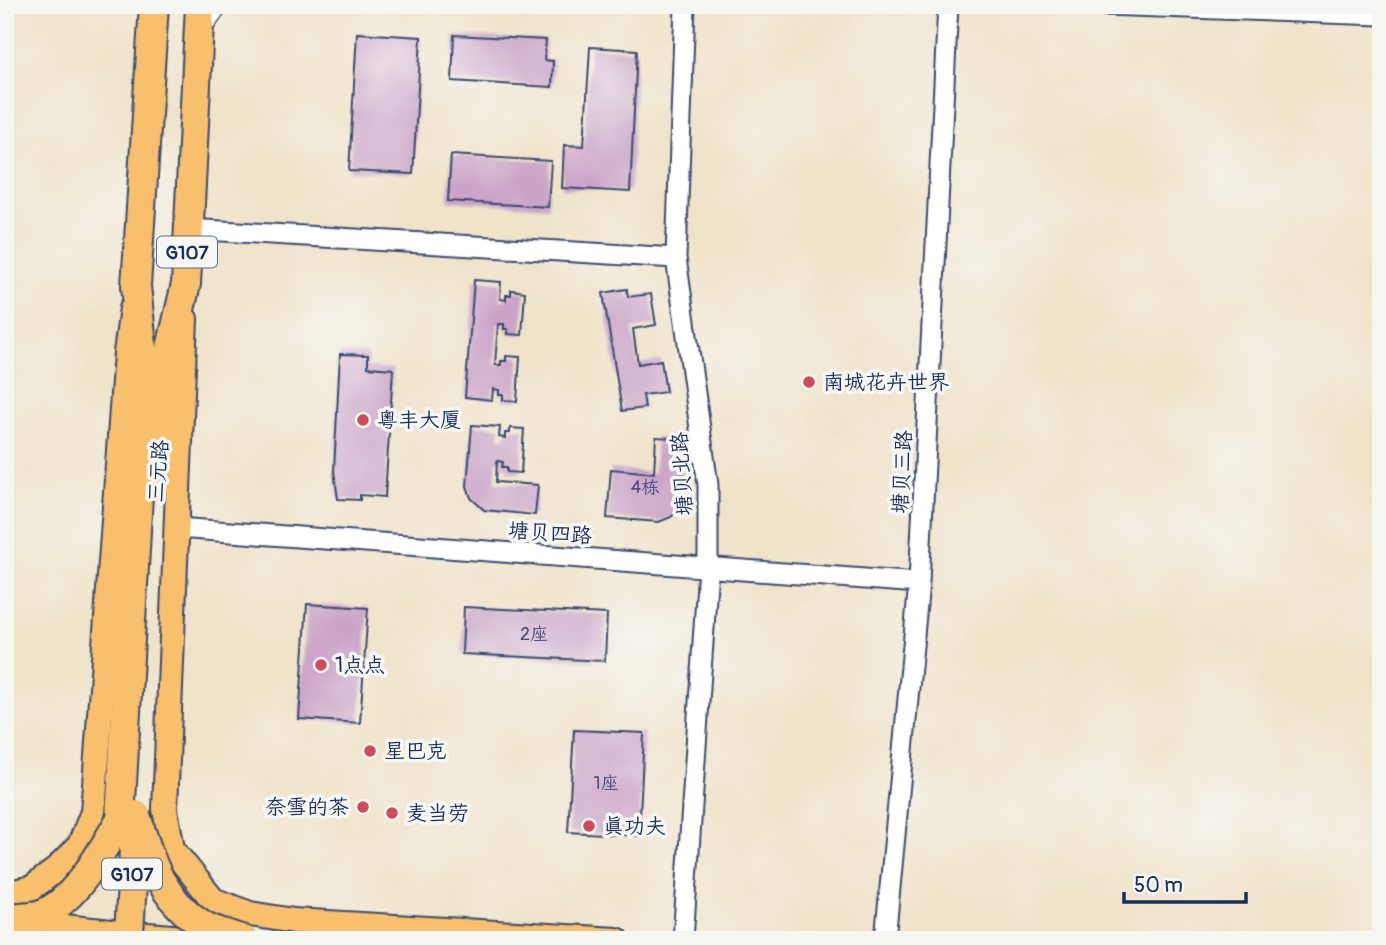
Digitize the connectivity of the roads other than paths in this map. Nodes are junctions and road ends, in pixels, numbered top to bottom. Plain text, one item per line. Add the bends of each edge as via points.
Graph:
1 (154, 5) edge
2 (200, 5) edge
3 (218, 5) edge
4 (685, 5) edge
5 (948, 5) edge
6 (1103, 5) edge
7 (1181, 7) edge
8 (1381, 15) edge
9 (199, 33) junction
10 (188, 229) junction
11 (676, 258) junction
12 (186, 284) junction
13 (136, 286) junction
14 (147, 496) junction
15 (177, 528) junction
16 (708, 568) junction
17 (919, 583) junction
18 (128, 817) junction
19 (57, 869) junction
20 (190, 875) junction
21 (5, 894) edge
22 (5, 920) edge
23 (120, 936) edge
24 (15, 940) edge
25 (208, 940) edge
26 (226, 940) edge
27 (244, 940) edge
28 (617, 940) edge
29 (683, 940) edge
30 (885, 940) edge

1 - 13 highway, 三元路 / G107
2 - 9 highway, 三元路 / G107
3 - 9 street
4 - 11 street, 塘贝北路
5 - 17 street, 塘贝三路
6 - 7 street
7 - 8 street
9 - 10 highway, 三元路 / G107
10 - 11 street
10 - 12 highway, 三元路 / G107
11 - 16 street, 塘贝北路 via 708,485
12 - 14 highway, 三元路 / G107 via 169,356
12 - 15 main road
13 - 14 highway, 三元路 / G107
13 - 19 main road via 126,353 93,812 80,845
14 - 18 highway, 三元路 / G107
15 - 16 street, 塘贝四路
15 - 20 main road via 164,809 172,849
16 - 17 street, 塘贝四路
16 - 29 street, 塘贝北路
17 - 30 street, 塘贝三路
18 - 22 highway, bridge via 71,894 41,914
18 - 23 highway, 三元路 / G107, bridge
18 - 27 highway, bridge via 174,903 205,926
19 - 20 main road via 89,853 125,849 159,856
19 - 21 main road via 32,888
19 - 24 main road via 32,894
20 - 26 main road via 213,902
20 - 28 main road via 212,900 250,914 294,921
22 - 23 main road, bridge
23 - 25 main road

